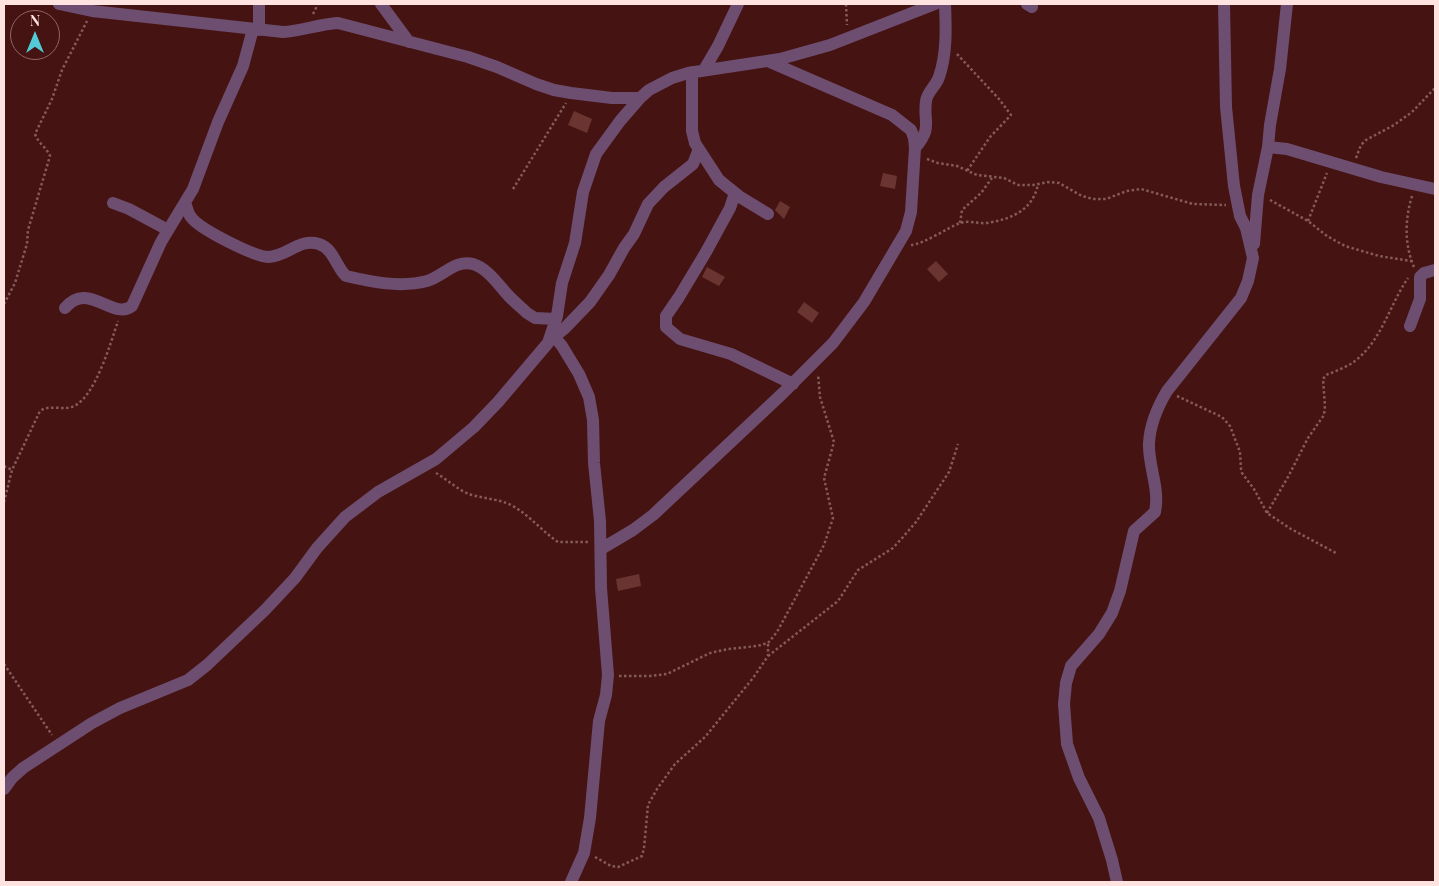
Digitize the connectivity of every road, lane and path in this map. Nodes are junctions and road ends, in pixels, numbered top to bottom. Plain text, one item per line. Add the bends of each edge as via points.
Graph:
1 (60, 4) edge
2 (259, 4) edge
3 (381, 4) edge
4 (738, 4) edge
5 (846, 4) edge
6 (935, 4) edge
7 (945, 4) edge
8 (1224, 4) edge
9 (1287, 4) edge
10 (92, 11) junction
11 (256, 30) junction
12 (849, 38) junction
13 (946, 41) junction
14 (409, 42) junction
15 (770, 61) junction
16 (698, 71) junction
17 (1435, 88) edge
18 (571, 93) junction
19 (640, 98) junction
20 (916, 147) junction
21 (1268, 147) junction
22 (699, 149) junction
23 (1331, 162) junction
24 (1349, 168) junction
25 (967, 171) junction
26 (992, 178) junction
27 (1038, 184) junction
28 (1415, 185) junction
29 (513, 189) dead end
30 (1435, 189) edge
31 (735, 193) junction
32 (1258, 194) junction
33 (113, 203) dead end
34 (185, 203) junction
35 (1237, 204) junction
36 (768, 214) dead end
37 (1308, 221) junction
38 (960, 224) junction
39 (168, 230) junction
40 (900, 242) junction
41 (1253, 258) junction
42 (1411, 260) junction
43 (1435, 270) edge
44 (1417, 272) junction
45 (4, 304) edge
46 (65, 308) dead end
47 (121, 310) junction
48 (556, 318) junction
49 (1410, 326) dead end
50 (553, 336) junction
51 (816, 360) junction
52 (793, 384) junction
53 (1167, 391) junction
54 (958, 444) dead end
55 (4, 466) edge
56 (424, 466) junction
57 (12, 470) junction
58 (4, 502) edge
59 (1267, 513) junction
60 (601, 546) junction
61 (1336, 553) dead end
62 (768, 643) junction
63 (768, 656) junction
64 (4, 664) edge
65 (608, 675) junction
66 (59, 745) junction
67 (4, 789) edge
68 (584, 853) junction
69 (571, 882) edge
70 (1117, 882) edge

1 - 10 street
2 - 11 street
3 - 14 street
4 - 16 street via 718,46
5 - 12 path
6 - 12 street
7 - 13 street
8 - 35 street via 1226,107
9 - 21 street
10 - 11 street
10 - 45 path via 35,134 50,156 15,283
11 - 14 street via 295,31 338,23
11 - 34 street via 194,189
12 - 15 street
13 - 20 street via 940,75 926,99 925,135
13 - 25 path via 1011,115 990,137
14 - 18 street via 490,64 536,84
15 - 16 street
15 - 20 street via 892,115 911,130
16 - 19 street via 660,83
16 - 22 street via 692,131
17 - 24 path via 1412,112 1366,140
18 - 19 street
18 - 29 path
19 - 48 street via 606,139 591,167
20 - 25 path via 932,162
20 - 40 street via 911,212
21 - 23 street
21 - 32 street
22 - 31 street via 719,180
22 - 50 street via 693,164 648,204 634,234 590,302 566,328
23 - 24 street
23 - 37 path
24 - 28 street
25 - 26 path
26 - 27 path via 1004,178 1024,186
26 - 38 path via 962,210
27 - 35 path via 1059,183 1094,199 1141,189 1193,204
27 - 38 path via 1032,202 1015,215 986,223
28 - 30 street
28 - 42 path via 1406,225
31 - 36 street
31 - 52 street via 706,252 666,316 666,327 680,339 731,354
32 - 37 path
32 - 41 street
33 - 39 street
34 - 39 street
34 - 48 street via 190,217 204,228 260,256 278,255 296,245 311,242 322,245 346,276 391,284 429,281 449,269 473,264 484,270 527,313 535,318
35 - 41 street
37 - 42 path via 1345,246 1379,256
38 - 40 path via 916,245
39 - 47 street via 132,306
40 - 51 street via 864,302
41 - 53 street via 1241,298
42 - 44 path
43 - 44 street
44 - 49 street via 1420,300
44 - 59 path via 1402,287 1376,338 1354,362 1323,379 1324,415
46 - 47 street via 78,298 96,300
47 - 57 path via 91,388 74,406 40,411
48 - 50 street
50 - 56 street via 474,428
50 - 60 street via 579,374 588,397 593,420
51 - 52 street
51 - 62 path via 820,397 834,442 824,478 833,518 824,545 788,614
52 - 60 street via 653,515 633,530
53 - 59 path via 1222,417 1230,426 1240,452 1240,468
53 - 70 street via 1160,403 1149,442 1157,494 1155,512 1134,531 1112,613 1099,634 1071,666 1066,683 1067,744 1099,818
54 - 63 path via 949,472 903,537 893,548 858,570 838,601
55 - 57 path
56 - 60 path via 464,492 513,506 558,542 585,541
56 - 66 street via 378,492 345,517 271,604 188,680 120,708
57 - 58 path
59 - 61 path
60 - 65 street
62 - 63 path
62 - 65 path via 710,653 667,674
63 - 68 path via 718,722 675,764 657,789 648,805 642,856 618,867
64 - 66 path
65 - 68 street via 599,721 593,801
66 - 67 street via 18,773
68 - 69 street

